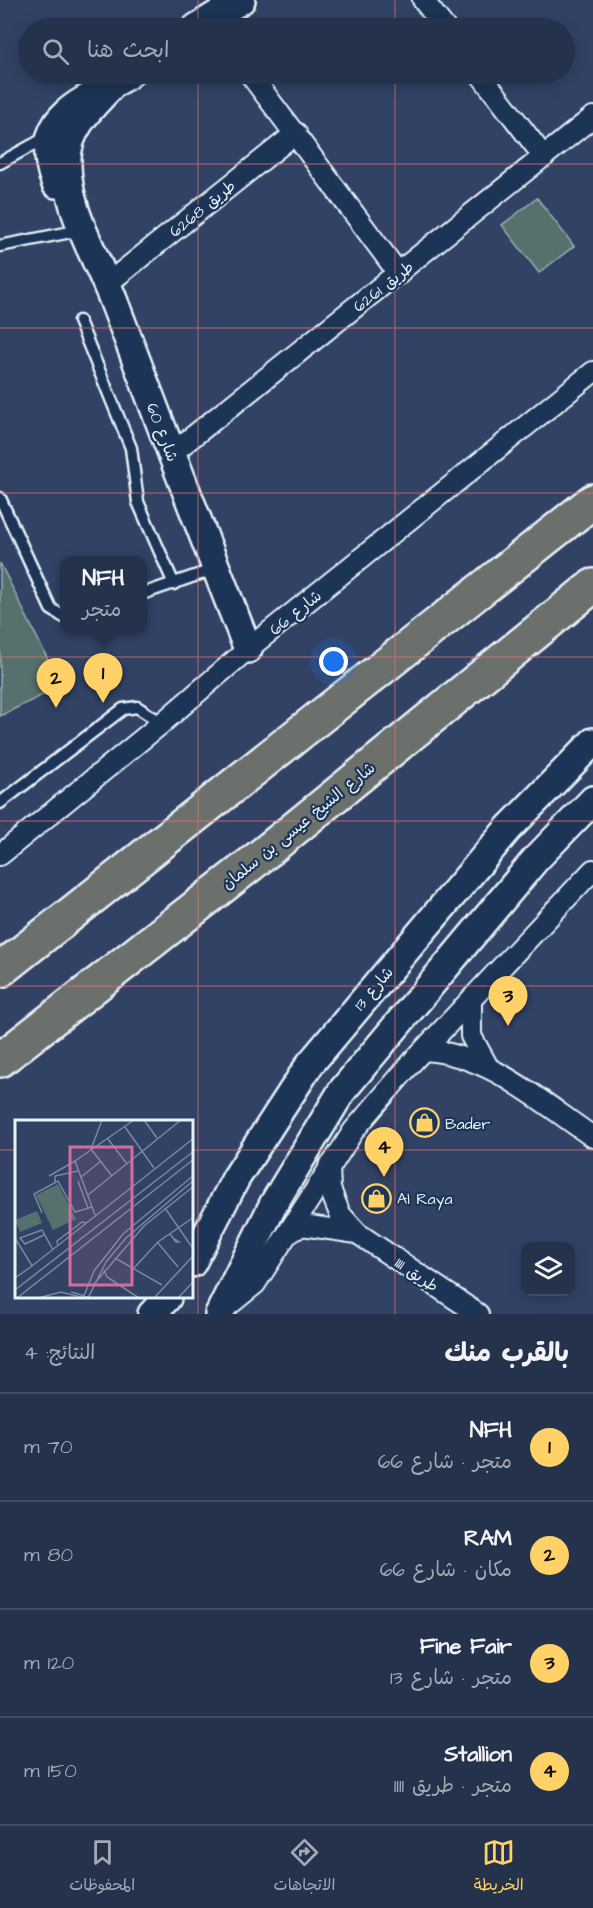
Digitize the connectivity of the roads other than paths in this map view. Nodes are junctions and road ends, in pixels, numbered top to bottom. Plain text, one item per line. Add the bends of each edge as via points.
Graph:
1 (241, 0) edge
2 (423, 0) edge
3 (211, 18) edge
4 (437, 18) edge
5 (111, 84) edge
6 (116, 84) edge
7 (258, 84) edge
8 (488, 84) edge
9 (593, 117) edge
10 (296, 133) junction
11 (52, 134) junction
12 (544, 157) junction
13 (0, 163) edge
14 (78, 223) junction
15 (0, 246) edge
16 (399, 274) junction
17 (107, 284) junction
18 (79, 321) dead end
19 (593, 372) edge
20 (171, 454) junction
21 (0, 498) edge
22 (593, 501) edge
23 (216, 569) junction
24 (174, 584) junction
25 (593, 586) edge
26 (147, 592) edge
27 (60, 615) edge
28 (248, 649) junction
29 (162, 723) junction
30 (593, 742) edge
31 (593, 800) edge
32 (0, 803) edge
33 (0, 855) edge
34 (593, 870) edge
35 (0, 970) edge
36 (471, 1000) junction
37 (424, 1050) junction
38 (0, 1060) edge
39 (488, 1067) junction
40 (593, 1137) edge
41 (328, 1166) junction
42 (288, 1233) junction
43 (357, 1233) junction
44 (194, 1259) edge
45 (166, 1299) edge
46 (177, 1299) edge
47 (220, 1313) edge
48 (152, 1314) edge
49 (171, 1314) edge
50 (478, 1314) edge

1 - 3 street
2 - 4 street
5 - 11 street, شارع 60 via 74,105
6 - 14 street, شارع 60 via 82,117 73,134 67,172
7 - 10 street
8 - 12 street
9 - 12 street, طريق 6261
10 - 16 street
10 - 17 street, طريق 6268
11 - 13 lane
11 - 14 street, شارع 60 via 51,171
12 - 16 street, طريق 6261
14 - 15 lane
14 - 17 street, شارع 60
16 - 20 street, طريق 6261
17 - 20 street, شارع 60
18 - 24 lane via 130,448 138,502
19 - 28 street, شارع 66
20 - 23 street, شارع 60
21 - 27 lane via 51,609
22 - 35 highway
23 - 24 lane
23 - 28 street, شارع 60
24 - 26 lane
25 - 38 highway, شارع الشيخ عيسى بن سلمان via 251,864
28 - 29 street, شارع 66
29 - 32 lane via 137,707 123,709
29 - 33 street, شارع 66
30 - 44 street, شارع 13 via 508,830 310,1064 236,1178
31 - 47 street via 535,860 342,1091 274,1203
34 - 36 street
36 - 37 street
36 - 39 street via 471,1036
37 - 39 street via 457,1054
37 - 41 street
39 - 40 street
41 - 42 street
41 - 43 street, طريق 1111 via 330,1189 340,1214
42 - 43 street, طريق 1111 via 302,1225
42 - 47 street via 255,1284
43 - 50 street, طريق 1111
45 - 48 street
46 - 49 street

